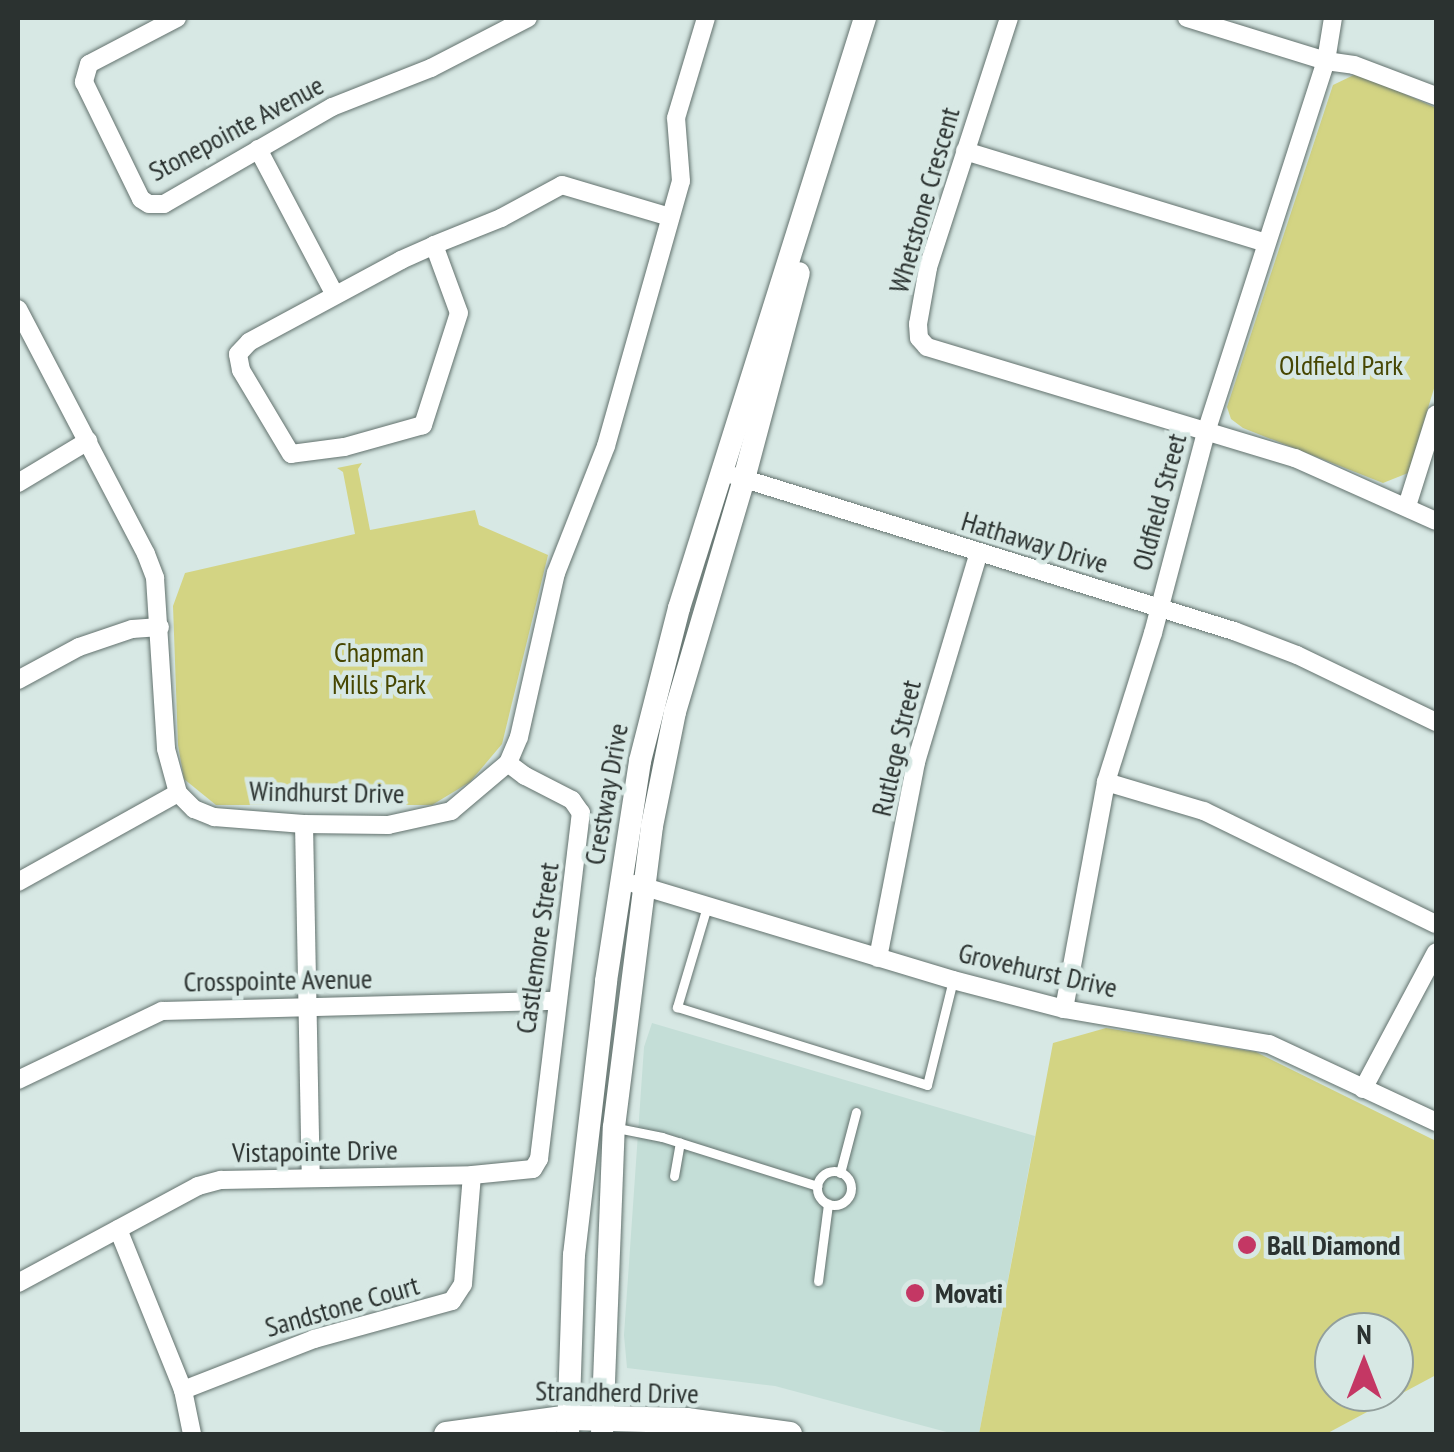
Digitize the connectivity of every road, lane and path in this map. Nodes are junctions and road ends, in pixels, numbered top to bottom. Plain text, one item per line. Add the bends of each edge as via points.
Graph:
1 (176, 18) edge
2 (528, 18) edge
3 (706, 18) edge
4 (865, 18) edge
5 (1008, 18) edge
6 (1187, 18) edge
7 (1333, 18) edge
8 (1326, 61) junction
9 (1436, 96) edge
10 (258, 149) junction
11 (965, 151) junction
12 (670, 217) junction
13 (1266, 243) junction
14 (434, 245) junction
15 (335, 294) junction
16 (18, 309) edge
17 (1436, 414) edge
18 (1207, 429) junction
19 (88, 442) junction
20 (734, 476) junction
21 (18, 483) edge
22 (1407, 506) junction
23 (1436, 521) edge
24 (978, 554) junction
25 (1158, 608) junction
26 (160, 626) junction
27 (18, 680) edge
28 (1436, 722) edge
29 (508, 763) junction
30 (1106, 782) junction
31 (178, 793) junction
32 (304, 824) junction
33 (18, 882) edge
34 (632, 884) junction
35 (708, 903) junction
36 (1436, 924) edge
37 (1436, 952) edge
38 (878, 958) junction
39 (953, 980) junction
40 (557, 1001) junction
41 (309, 1007) junction
42 (1064, 1008) junction
43 (18, 1080) edge
44 (1363, 1088) junction
45 (856, 1112) dead end
46 (1436, 1122) edge
47 (590, 1125) junction
48 (614, 1127) junction
49 (680, 1142) junction
50 (525, 1172) joint
51 (840, 1173) junction
52 (472, 1175) junction
53 (674, 1176) dead end
54 (312, 1178) junction
55 (818, 1186) junction
56 (828, 1204) junction
57 (118, 1229) junction
58 (818, 1281) dead end
59 (18, 1283) edge
60 (183, 1390) junction
61 (568, 1426) edge
62 (602, 1426) edge
63 (192, 1434) edge
64 (446, 1434) edge
65 (789, 1434) edge

1 - 10 street, Stonepointe Avenue via 90,64 84,82 141,199 164,204
2 - 10 street, Stonepointe Avenue via 431,68 332,107
3 - 12 street via 676,118 681,182
4 - 20 street, Crestway Drive via 814,186 808,236
5 - 11 street, Whetstone Crescent
6 - 8 street
7 - 8 street, Oldfield Street
8 - 9 street
8 - 13 street, Oldfield Street
10 - 15 street
11 - 13 street
11 - 18 street, Whetstone Crescent via 928,268 918,324 927,348
12 - 14 street via 562,185
12 - 29 street via 601,460 556,573
13 - 18 street, Oldfield Street
14 - 15 street
14 - 15 street via 459,314 422,424 344,447 290,454 238,354
16 - 19 street
17 - 22 street
18 - 22 street
18 - 25 street, Oldfield Street
19 - 21 street
19 - 26 street via 146,554
20 - 24 street, Hathaway Drive
20 - 34 street, Crestway Drive
22 - 23 street
24 - 25 street, Hathaway Drive
24 - 38 street, Rutlege Street via 916,762
25 - 28 street, Hathaway Drive via 1297,655
25 - 30 street, Oldfield Street
26 - 27 street via 80,646
26 - 31 street via 166,749
29 - 32 street, Windhurst Drive via 451,811 425,820
29 - 40 street, Castlemore Street via 572,800 580,813
30 - 36 street via 1204,811
30 - 42 street, Oldfield Street
31 - 32 street, Windhurst Drive via 194,810 214,817
31 - 33 street
32 - 41 street
34 - 35 street, Grovehurst Drive
34 - 47 street, Crestway Drive
34 - 48 street, Crestway Drive
35 - 38 street, Grovehurst Drive
35 - 39 lane via 677,1007 927,1084
37 - 44 street
38 - 39 street, Grovehurst Drive
39 - 42 street, Grovehurst Drive
40 - 41 street, Crosspointe Avenue
40 - 50 street, Castlemore Street via 539,1159
41 - 43 street, Crosspointe Avenue via 162,1010
41 - 54 street
42 - 44 street, Grovehurst Drive via 1269,1044
44 - 46 street, Grovehurst Drive
45 - 51 lane
47 - 48 lane
47 - 61 street, Crestway Drive via 574,1255
48 - 49 lane
48 - 62 street, Crestway Drive
49 - 53 lane
49 - 55 lane
50 - 52 street, Vistapointe Drive
51 - 55 lane via 826,1174
51 - 56 lane via 851,1191 843,1203
52 - 54 street, Vistapointe Drive
52 - 60 street, Sandstone Court via 464,1284 452,1301 314,1339
54 - 57 street, Vistapointe Drive via 209,1183
55 - 56 lane
56 - 58 lane
57 - 59 street, Vistapointe Drive
57 - 60 street
60 - 63 street
61 - 62 main road, Strandherd Drive
61 - 64 main road, Strandherd Drive
62 - 65 main road, Strandherd Drive via 686,1420

